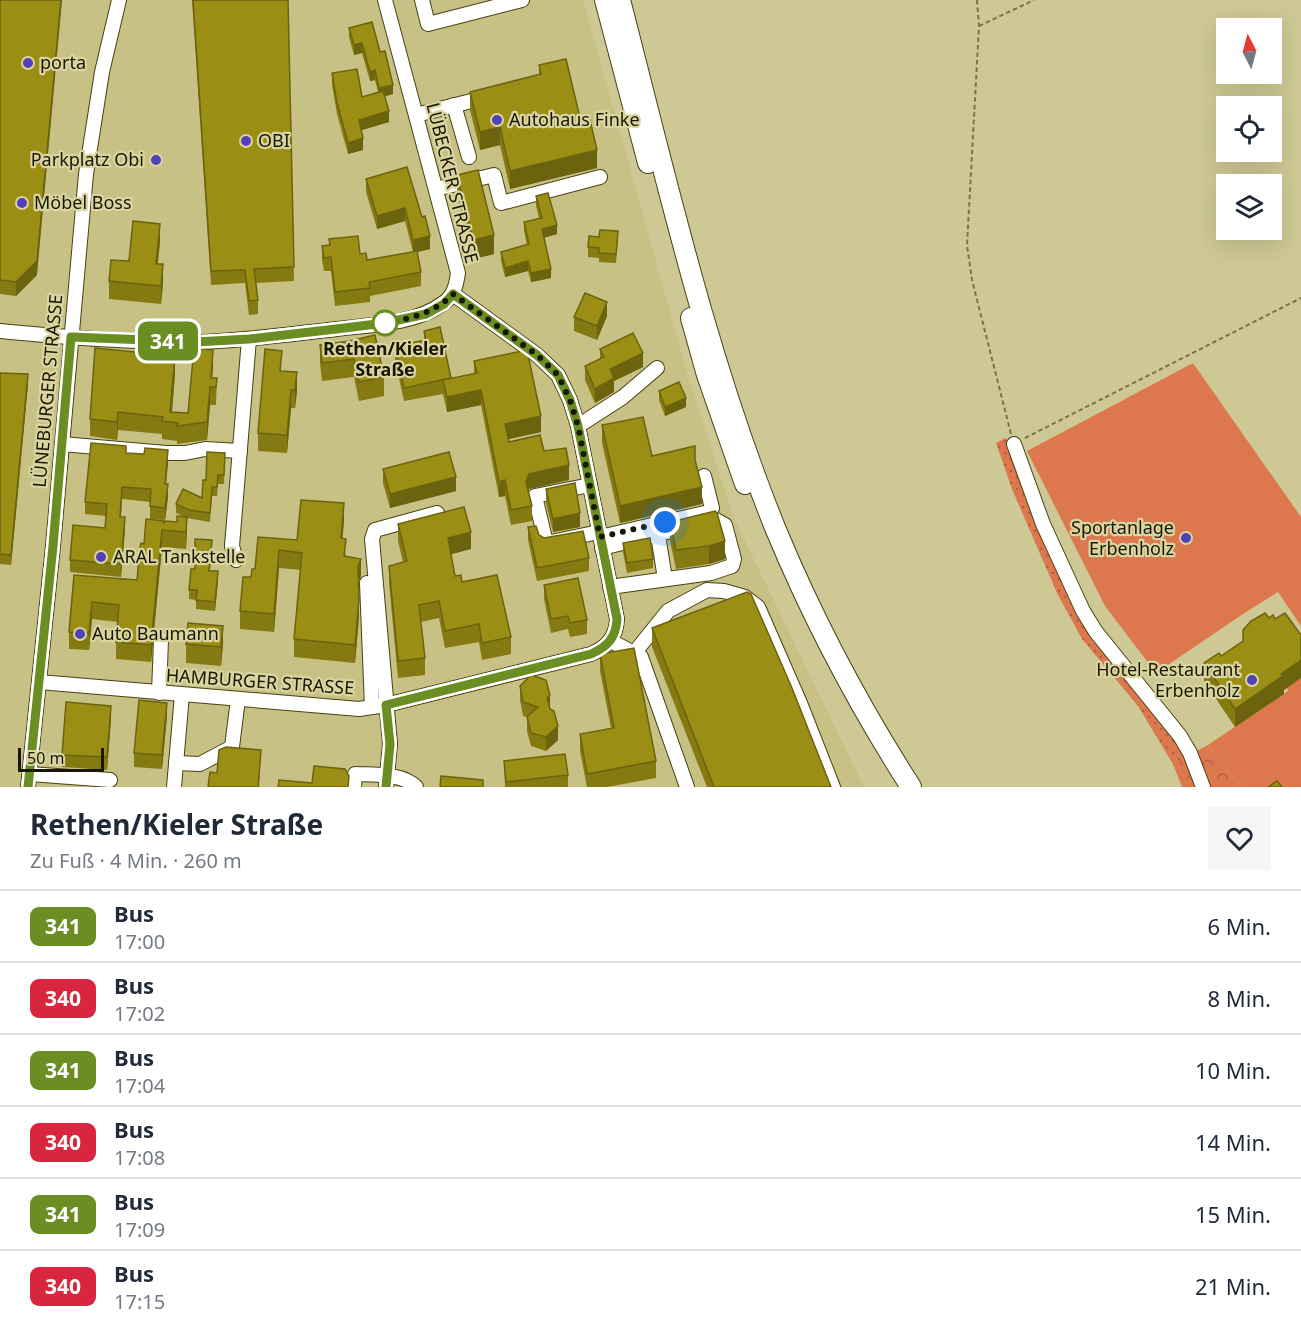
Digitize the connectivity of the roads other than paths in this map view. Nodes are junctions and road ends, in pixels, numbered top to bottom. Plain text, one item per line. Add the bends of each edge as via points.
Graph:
1 (119, 0) edge
2 (385, 0) edge
3 (422, 0) edge
4 (522, 0) edge
5 (604, 0) edge
6 (620, 0) edge
7 (497, 94) edge
8 (454, 105) junction
9 (416, 114) junction
10 (469, 157) dead end
11 (600, 177) dead end
12 (436, 189) junction
13 (453, 294) junction
14 (0, 331) edge
15 (71, 337) junction
16 (249, 339) junction
17 (657, 368) dead end
18 (578, 426) junction
19 (62, 444) junction
20 (1014, 444) road end
21 (240, 451) junction
22 (704, 476) dead end
23 (590, 485) junction
24 (436, 513) edge
25 (658, 535) junction
26 (601, 539) junction
27 (236, 560) dead end
28 (665, 579) junction
29 (367, 584) dead end
30 (610, 587) junction
31 (161, 640) dead end
32 (611, 640) junction
33 (635, 652) junction
34 (39, 682) junction
35 (159, 693) junction
36 (182, 694) junction
37 (238, 699) junction
38 (379, 706) junction
39 (176, 763) junction
40 (29, 780) edge
41 (110, 780) dead end
42 (387, 782) edge
43 (174, 787) edge
44 (354, 787) edge
45 (416, 787) edge
46 (687, 787) edge
47 (833, 787) edge
48 (896, 787) edge
49 (911, 787) edge
50 (1203, 787) edge

1 - 15 street, LÜNEBURGER STRASSE via 92,128
2 - 9 street, LÜBECKER STRASSE
3 - 4 street via 428,24
5 - 48 highway via 671,250 733,452 785,580 823,659
6 - 49 highway via 680,236 745,447 800,584 871,722
7 - 8 street
8 - 9 street
8 - 10 street
9 - 12 street, LÜBECKER STRASSE
11 - 12 street via 501,203 494,175
12 - 13 street, LÜBECKER STRASSE via 458,273
13 - 16 street via 426,314 385,323
13 - 18 street via 537,355 558,375
14 - 15 street
15 - 16 street via 196,342
15 - 19 street, LÜNEBURGER STRASSE
16 - 21 street
17 - 18 street via 623,397
18 - 23 street
19 - 21 street via 166,453
19 - 34 street, LÜNEBURGER STRASSE
20 - 50 street via 1043,524 1083,611 1180,736
21 - 27 street via 232,546
22 - 26 street via 712,508 709,513
23 - 26 street
23 - 26 street via 535,496 546,543
24 - 38 street via 375,530 372,539
25 - 26 street
25 - 28 street
25 - 28 street via 716,520 725,525 734,558 732,566 711,573
26 - 30 street
28 - 30 street
29 - 38 street
30 - 32 street via 617,619
31 - 35 street
32 - 33 street
32 - 38 street, HAMBURGER STRASSE via 591,654
33 - 46 street via 641,657
33 - 47 street via 668,611 707,590 745,597 758,606
34 - 35 street, HAMBURGER STRASSE
34 - 40 street, LÜNEBURGER STRASSE
35 - 36 street, HAMBURGER STRASSE
36 - 37 street, HAMBURGER STRASSE
36 - 39 street
37 - 38 street, HAMBURGER STRASSE via 359,709
37 - 39 street via 232,747 200,764
38 - 42 street via 390,744
39 - 43 street
40 - 41 street
42 - 44 street via 355,774
42 - 45 street via 409,780

